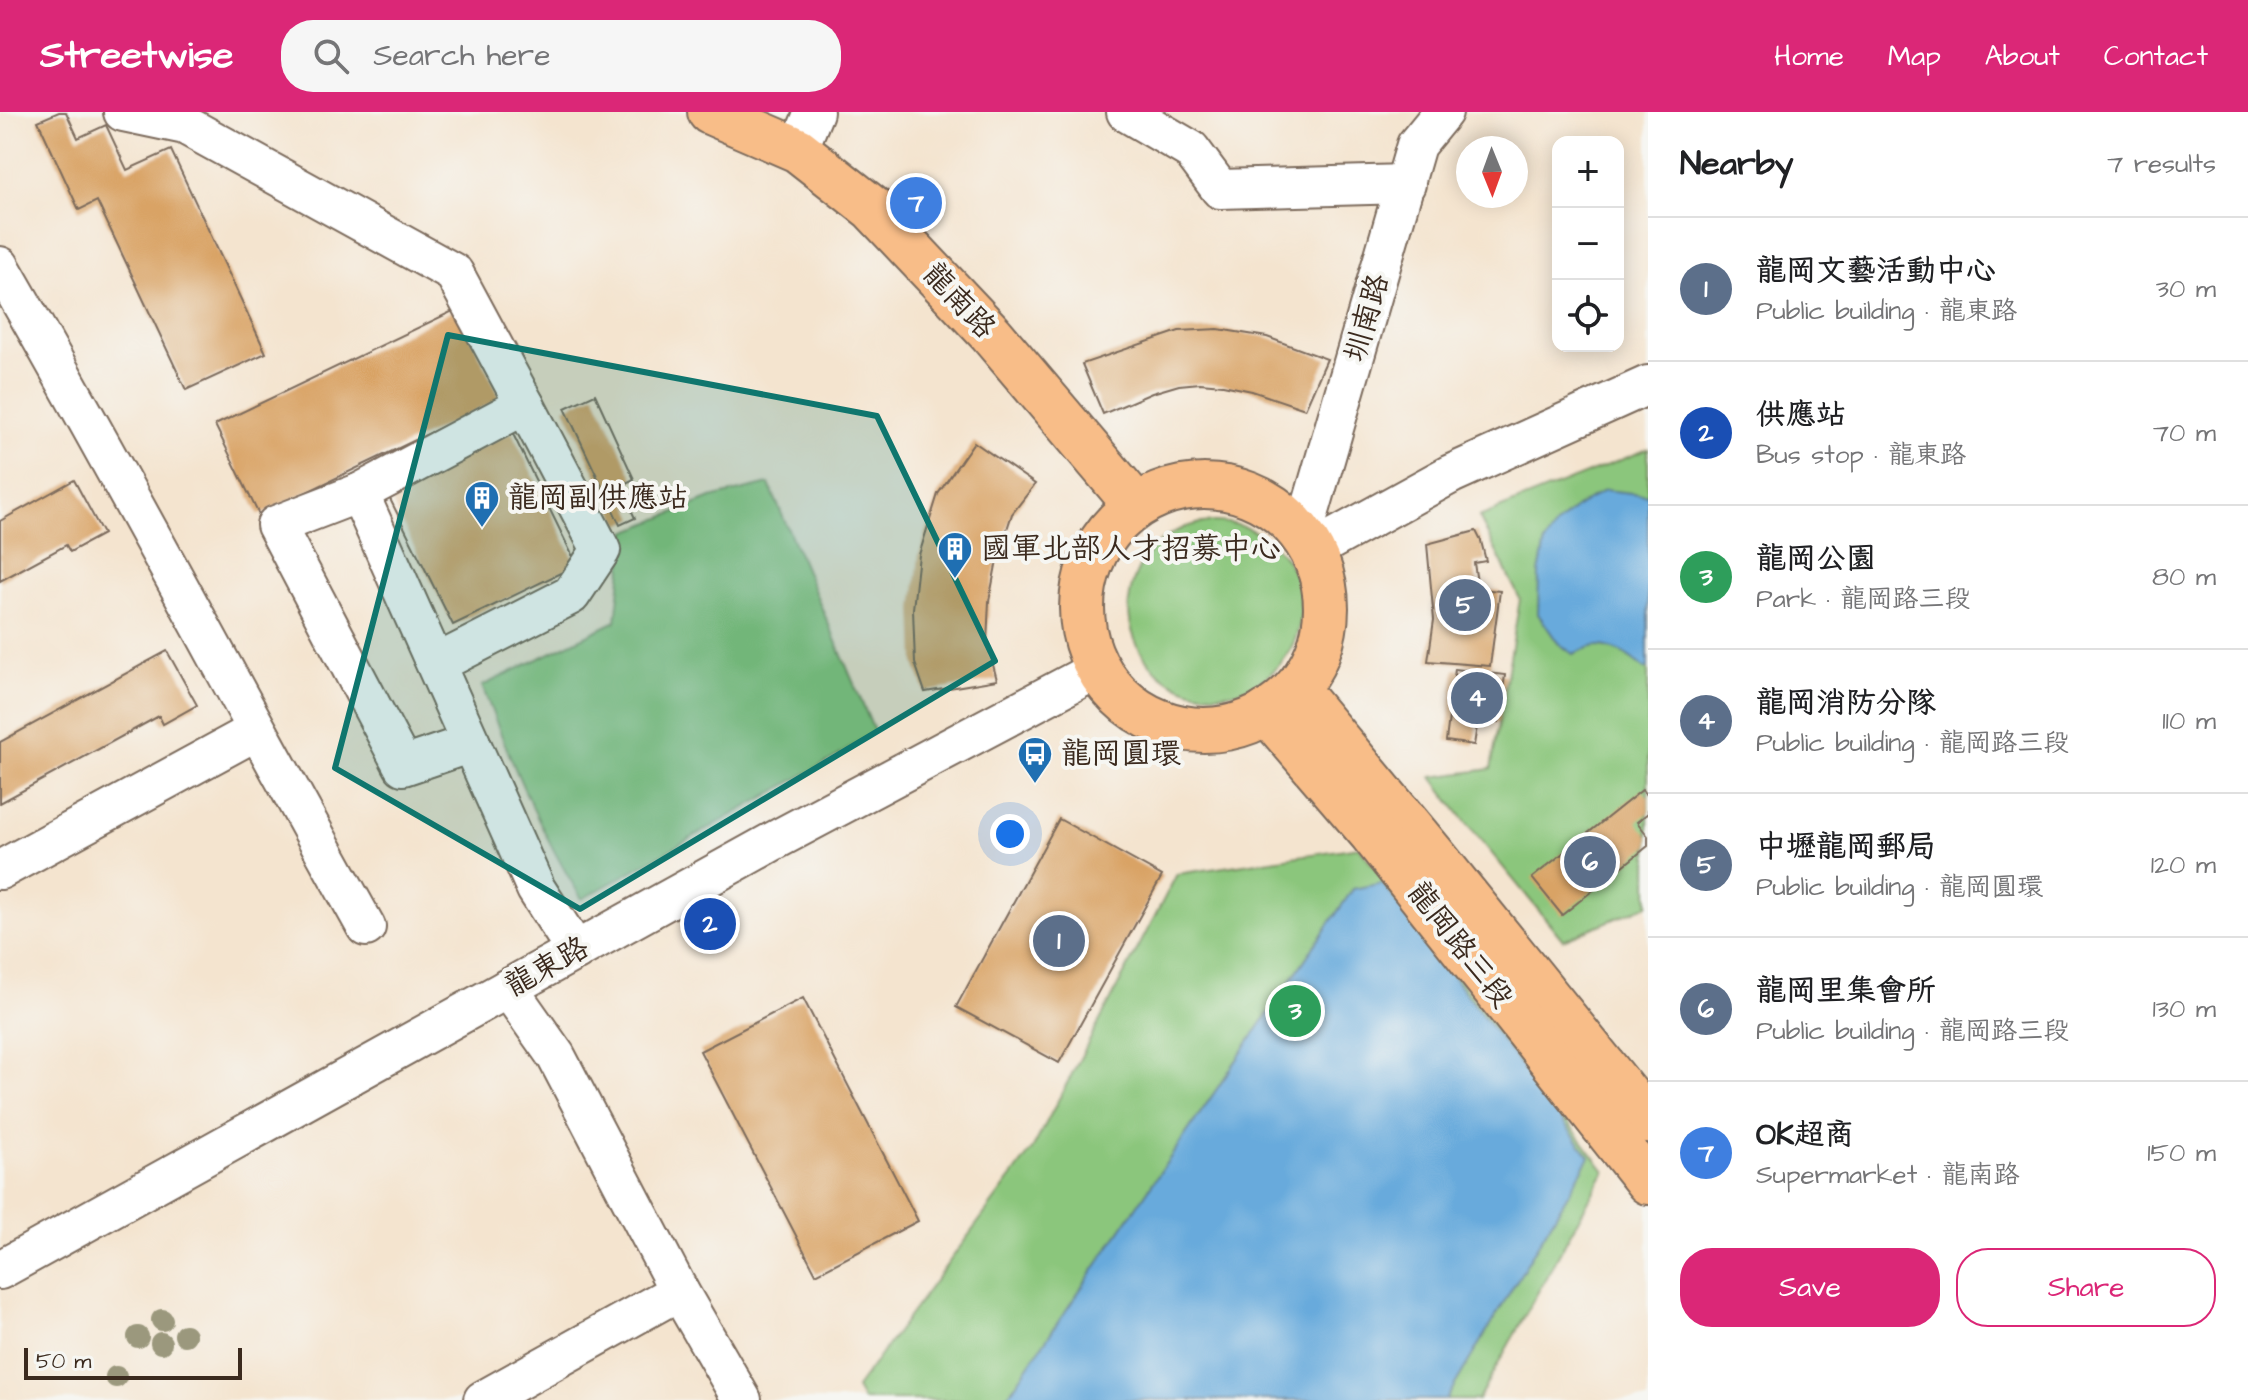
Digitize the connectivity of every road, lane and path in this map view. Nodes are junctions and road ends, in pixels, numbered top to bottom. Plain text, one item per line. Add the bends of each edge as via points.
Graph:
1 (123, 112) edge
2 (710, 112) edge
3 (1126, 112) edge
4 (1443, 112) edge
5 (806, 131) edge
6 (1406, 184) junction
7 (0, 266) edge
8 (1648, 385) edge
9 (525, 405) junction
10 (359, 493) junction
11 (1135, 504) junction
12 (1308, 542) junction
13 (436, 664) junction
14 (1096, 670) junction
15 (1281, 701) junction
16 (256, 731) junction
17 (471, 743) junction
18 (0, 870) edge
19 (366, 927) dead end
20 (576, 951) junction
21 (508, 988) junction
22 (1648, 1121) edge
23 (1648, 1182) edge
24 (0, 1270) edge
25 (679, 1291) junction
26 (483, 1400) edge
27 (742, 1400) edge

1 - 9 street via 185,125 454,273
2 - 5 main road, 龍南路
3 - 6 street via 1191,150 1220,189
4 - 6 street, 圳南路 via 1416,145
5 - 11 main road, 龍南路 via 991,334
6 - 12 street, 圳南路
7 - 16 street
8 - 12 street
9 - 10 street
9 - 13 street via 601,550 571,595
10 - 13 street
10 - 17 street via 276,525 403,766
11 - 12 main road via 1200,484 1239,491 1270,501
11 - 14 main road via 1089,563 1083,631
12 - 15 main road via 1324,581 1322,647 1310,673
13 - 17 street
14 - 15 main road via 1147,717 1195,732 1232,729
14 - 20 street, 龍東路
15 - 22 main road, 龍岡路三段 via 1435,857
15 - 23 main road, 龍岡路三段 via 1372,834
16 - 18 street
16 - 19 street
17 - 20 street via 536,889
20 - 21 street, 龍東路
21 - 24 street, 龍東路
21 - 25 street via 556,1056
25 - 26 street
25 - 27 street

